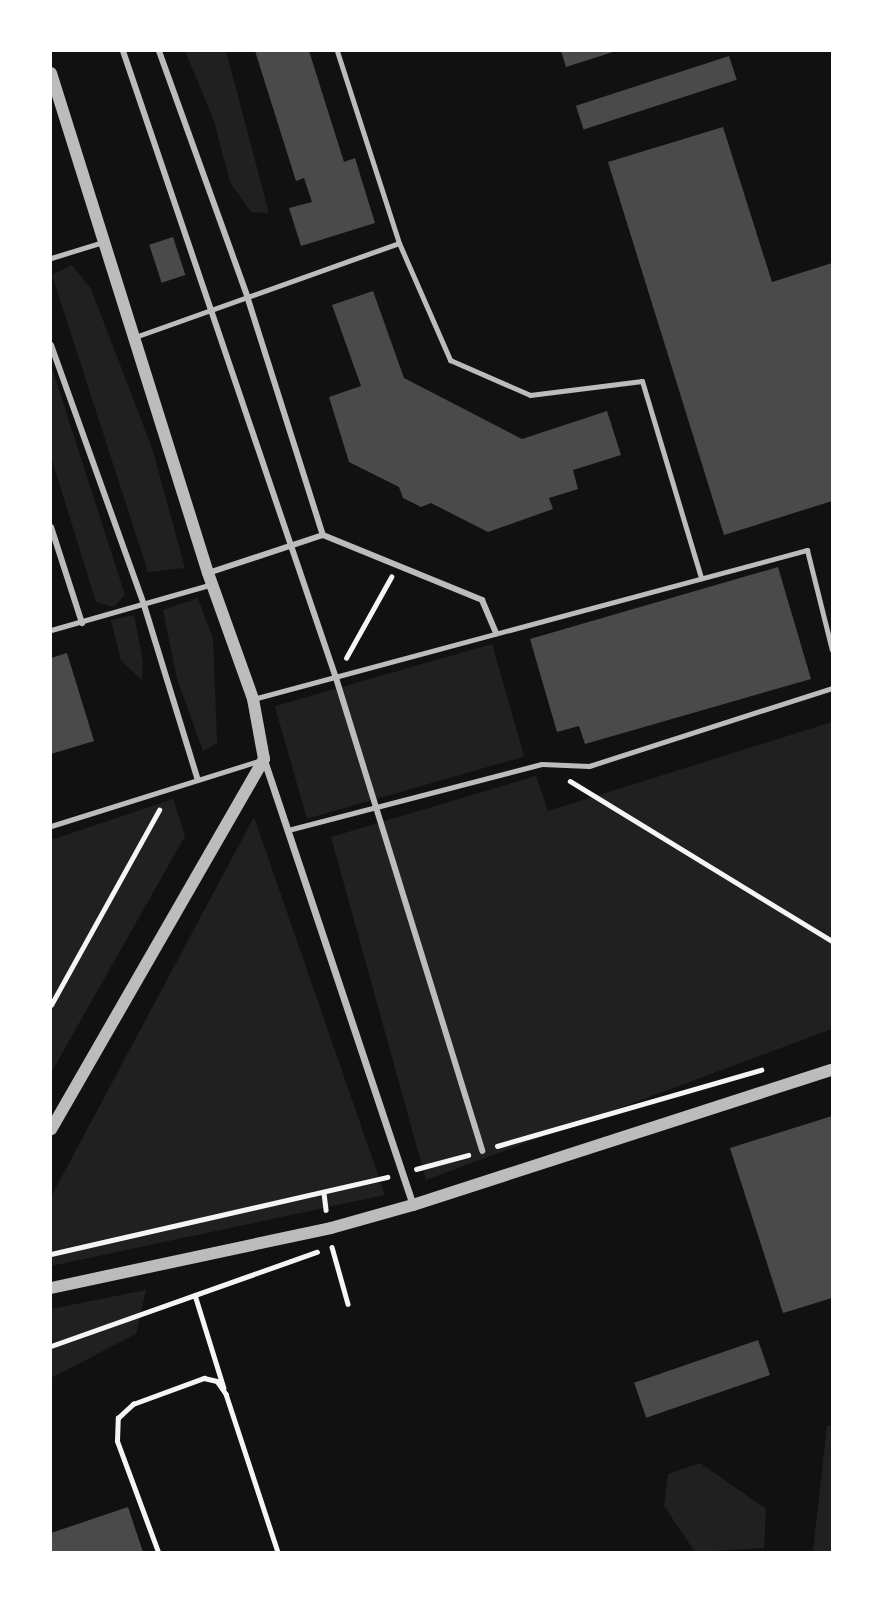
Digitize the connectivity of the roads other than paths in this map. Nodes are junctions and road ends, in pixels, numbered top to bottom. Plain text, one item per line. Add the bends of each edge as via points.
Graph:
1 (123, 51) edge
2 (159, 51) edge
3 (337, 51) edge
4 (51, 73) edge
5 (103, 242) junction
6 (399, 243) junction
7 (51, 258) edge
8 (247, 296) junction
9 (211, 309) junction
10 (134, 338) junction
11 (51, 345) edge
12 (51, 527) edge
13 (323, 535) junction
14 (291, 544) junction
15 (701, 578) junction
16 (210, 579) junction
17 (144, 605) junction
18 (82, 622) junction
19 (51, 631) edge
20 (496, 633) junction
21 (832, 650) edge
22 (336, 678) junction
23 (832, 688) edge
24 (253, 699) junction
25 (264, 759) junction
26 (198, 780) junction
27 (376, 810) junction
28 (51, 826) edge
29 (288, 830) junction
30 (832, 1070) edge
31 (51, 1129) edge
32 (482, 1151) road end
33 (413, 1205) junction
34 (51, 1288) edge

1 - 9 street
2 - 8 street
3 - 6 lane
4 - 5 street
5 - 7 lane
5 - 10 street
6 - 8 lane
6 - 15 lane via 450,360 530,395 642,381
8 - 9 lane
8 - 13 street
9 - 10 lane
9 - 14 street
10 - 16 street
11 - 17 street
12 - 18 street
13 - 14 street
13 - 20 street via 482,600
14 - 16 street
14 - 22 street
15 - 20 lane
15 - 21 lane via 807,550
16 - 17 lane
16 - 24 street
17 - 18 lane
17 - 26 street
18 - 19 lane
20 - 22 lane
22 - 24 lane
22 - 27 street
23 - 27 lane via 589,766 542,764
24 - 25 street
25 - 26 lane
25 - 29 street
25 - 31 street
26 - 28 lane
27 - 29 lane
27 - 32 street
29 - 33 street
30 - 33 street
33 - 34 street via 331,1228

